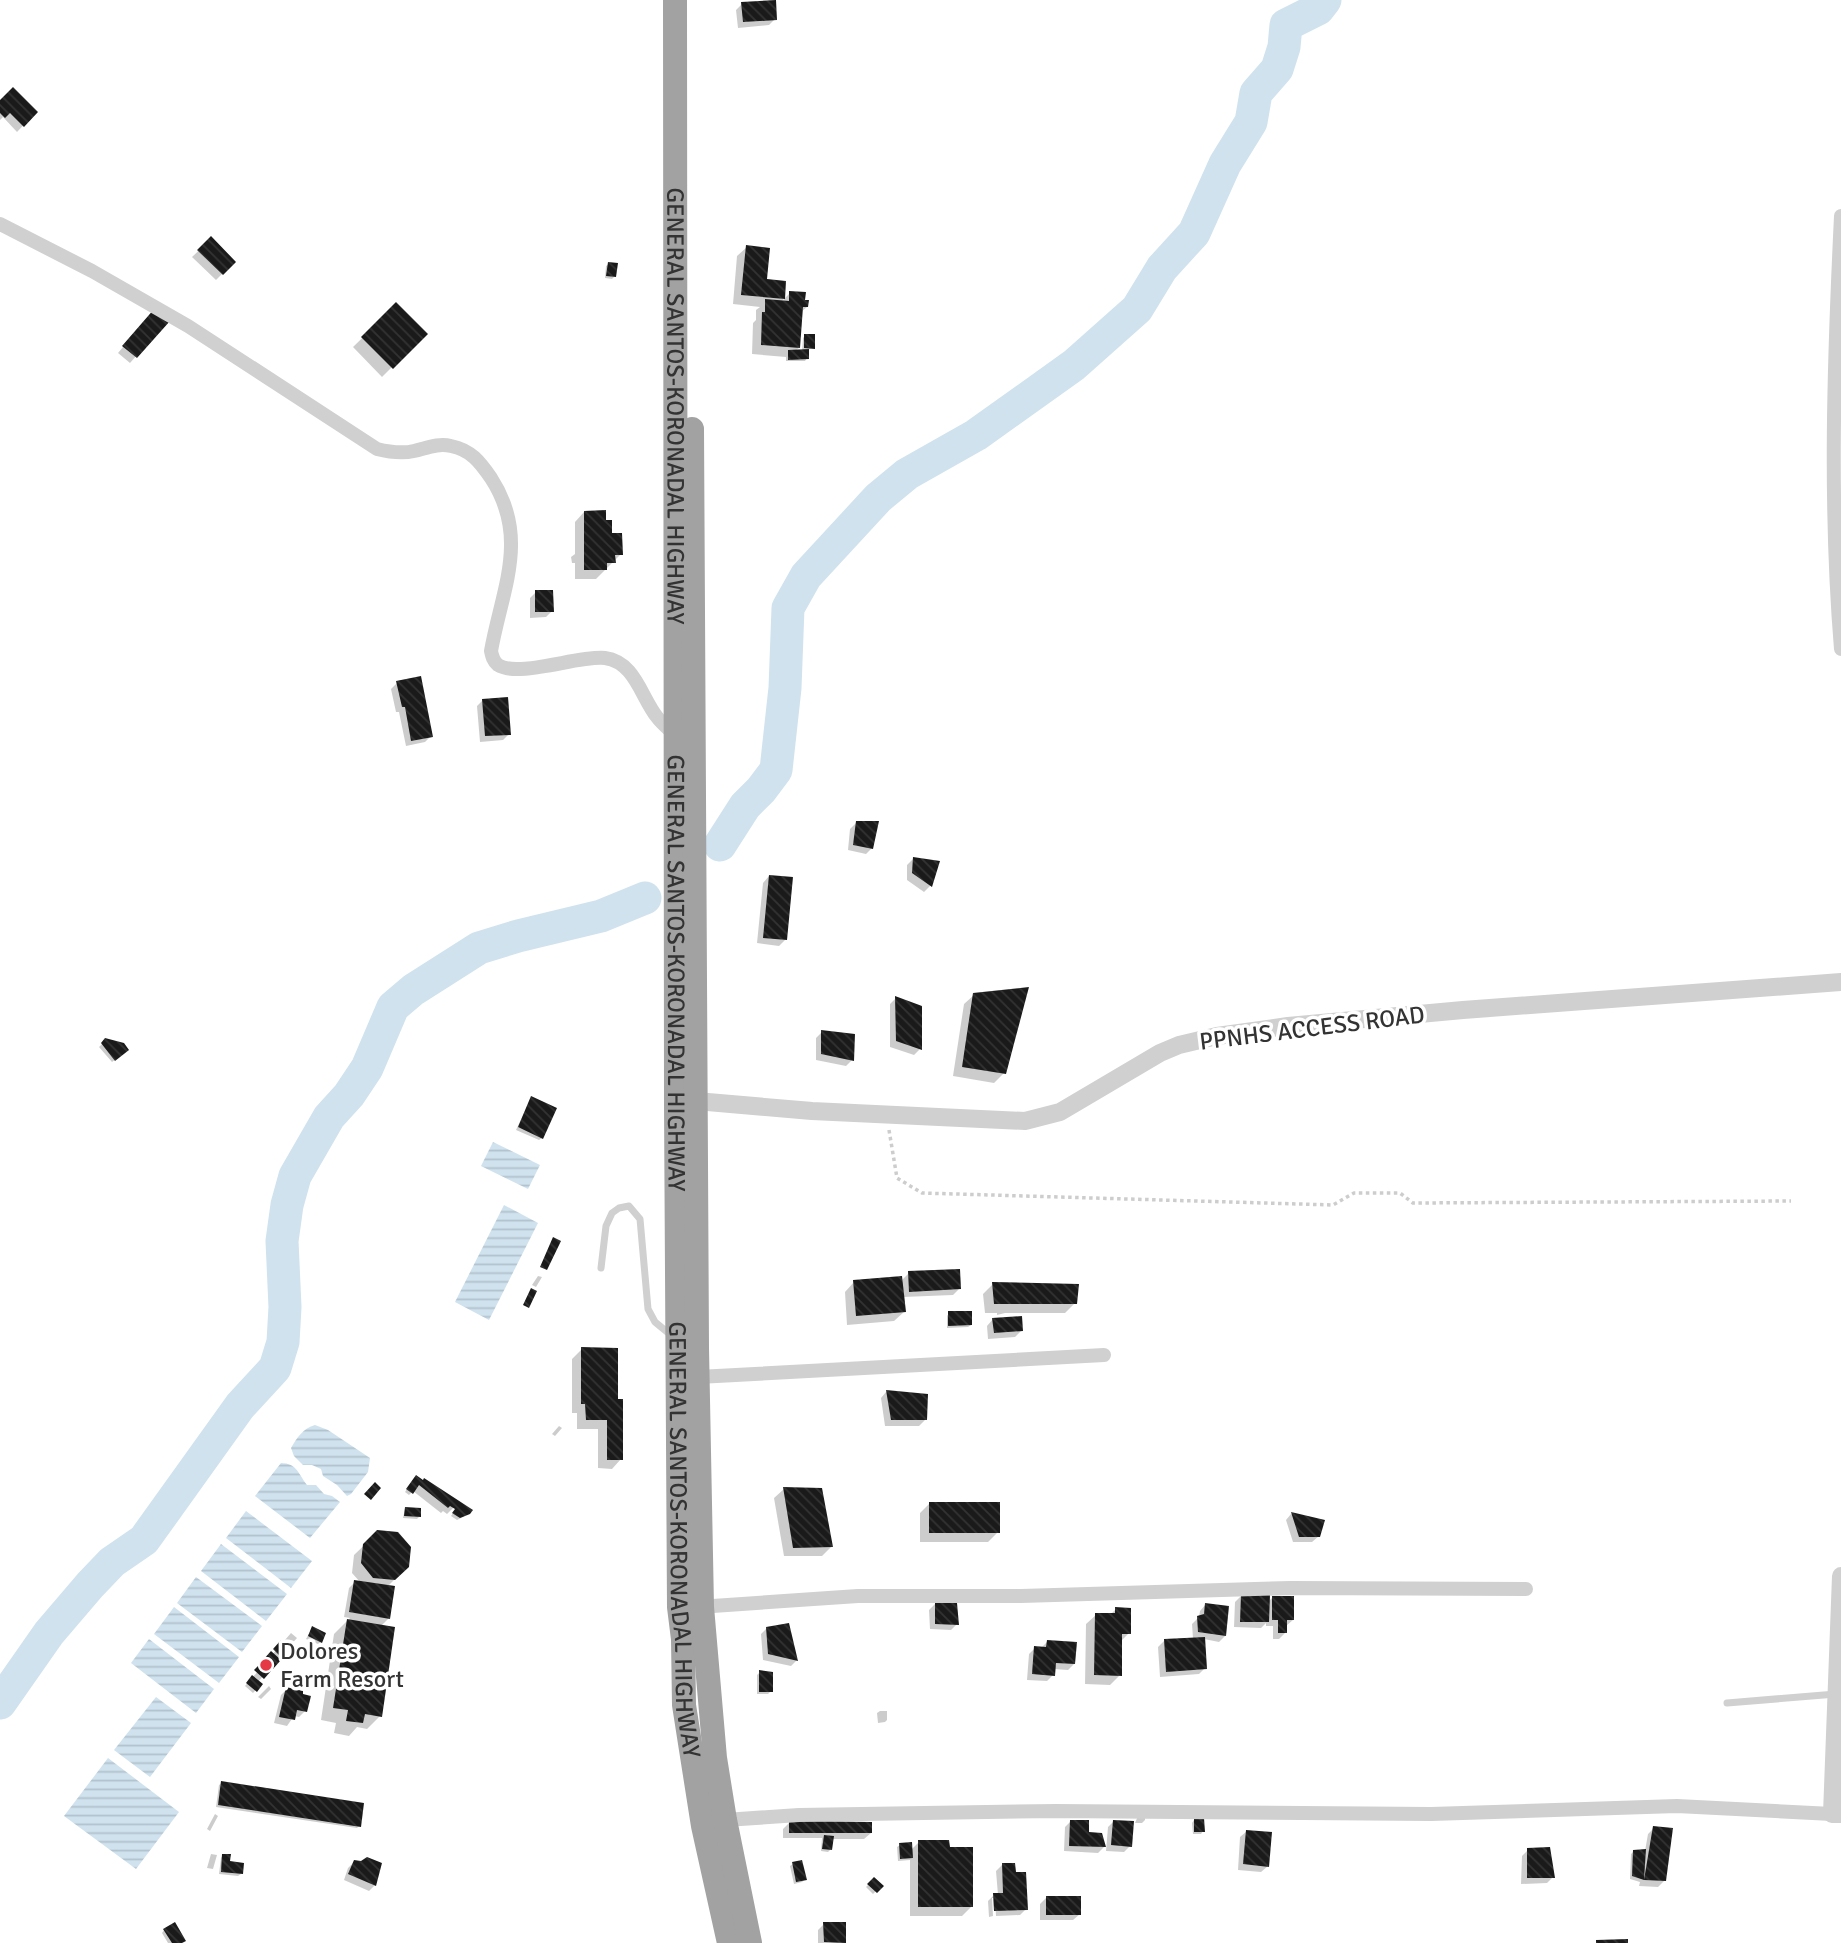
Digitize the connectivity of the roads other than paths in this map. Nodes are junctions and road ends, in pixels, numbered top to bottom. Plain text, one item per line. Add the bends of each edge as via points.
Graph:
1 (675, 0) edge
2 (692, 0) edge
3 (1841, 216) edge
4 (0, 224) edge
5 (1841, 649) edge
6 (677, 737) junction
7 (1841, 982) edge
8 (686, 1102) junction
9 (601, 1268) dead end
10 (679, 1342) junction
11 (1104, 1355) dead end
12 (698, 1377) junction
13 (1841, 1576) edge
14 (1525, 1589) dead end
15 (691, 1607) junction
16 (1837, 1694) junction
17 (1727, 1703) dead end
18 (1837, 1814) edge
19 (724, 1820) junction
20 (739, 1942) edge

1 - 6 highway, GENERAL SANTOS-KORONADAL HIGHWAY
2 - 8 highway, GENERAL SANTOS-KORONADAL HIGHWAY via 695,505
3 - 5 street via 1832,493
4 - 6 street via 188,326 377,449 396,453 447,444 466,450 495,485 512,538 511,567 491,651 494,660 500,666 522,668 597,658 617,661
6 - 8 highway, GENERAL SANTOS-KORONADAL HIGHWAY
7 - 8 street, PPNHS ACCESS ROAD via 1463,1010 1236,1033 1160,1053 1060,1112 1025,1121
8 - 10 highway, GENERAL SANTOS-KORONADAL HIGHWAY
8 - 12 highway, GENERAL SANTOS-KORONADAL HIGHWAY
9 - 10 lane via 609,1218 629,1206 641,1226 648,1309 655,1322
10 - 15 highway, GENERAL SANTOS-KORONADAL HIGHWAY
11 - 12 street
12 - 15 highway, GENERAL SANTOS-KORONADAL HIGHWAY
13 - 16 street
14 - 15 street via 858,1596
15 - 19 highway, GENERAL SANTOS-KORONADAL HIGHWAY
15 - 20 highway, GENERAL SANTOS-KORONADAL HIGHWAY via 683,1639 684,1705 702,1826
16 - 17 lane
16 - 18 street
18 - 19 street via 1677,1806 1431,1814 1056,1811
19 - 20 highway, GENERAL SANTOS-KORONADAL HIGHWAY

